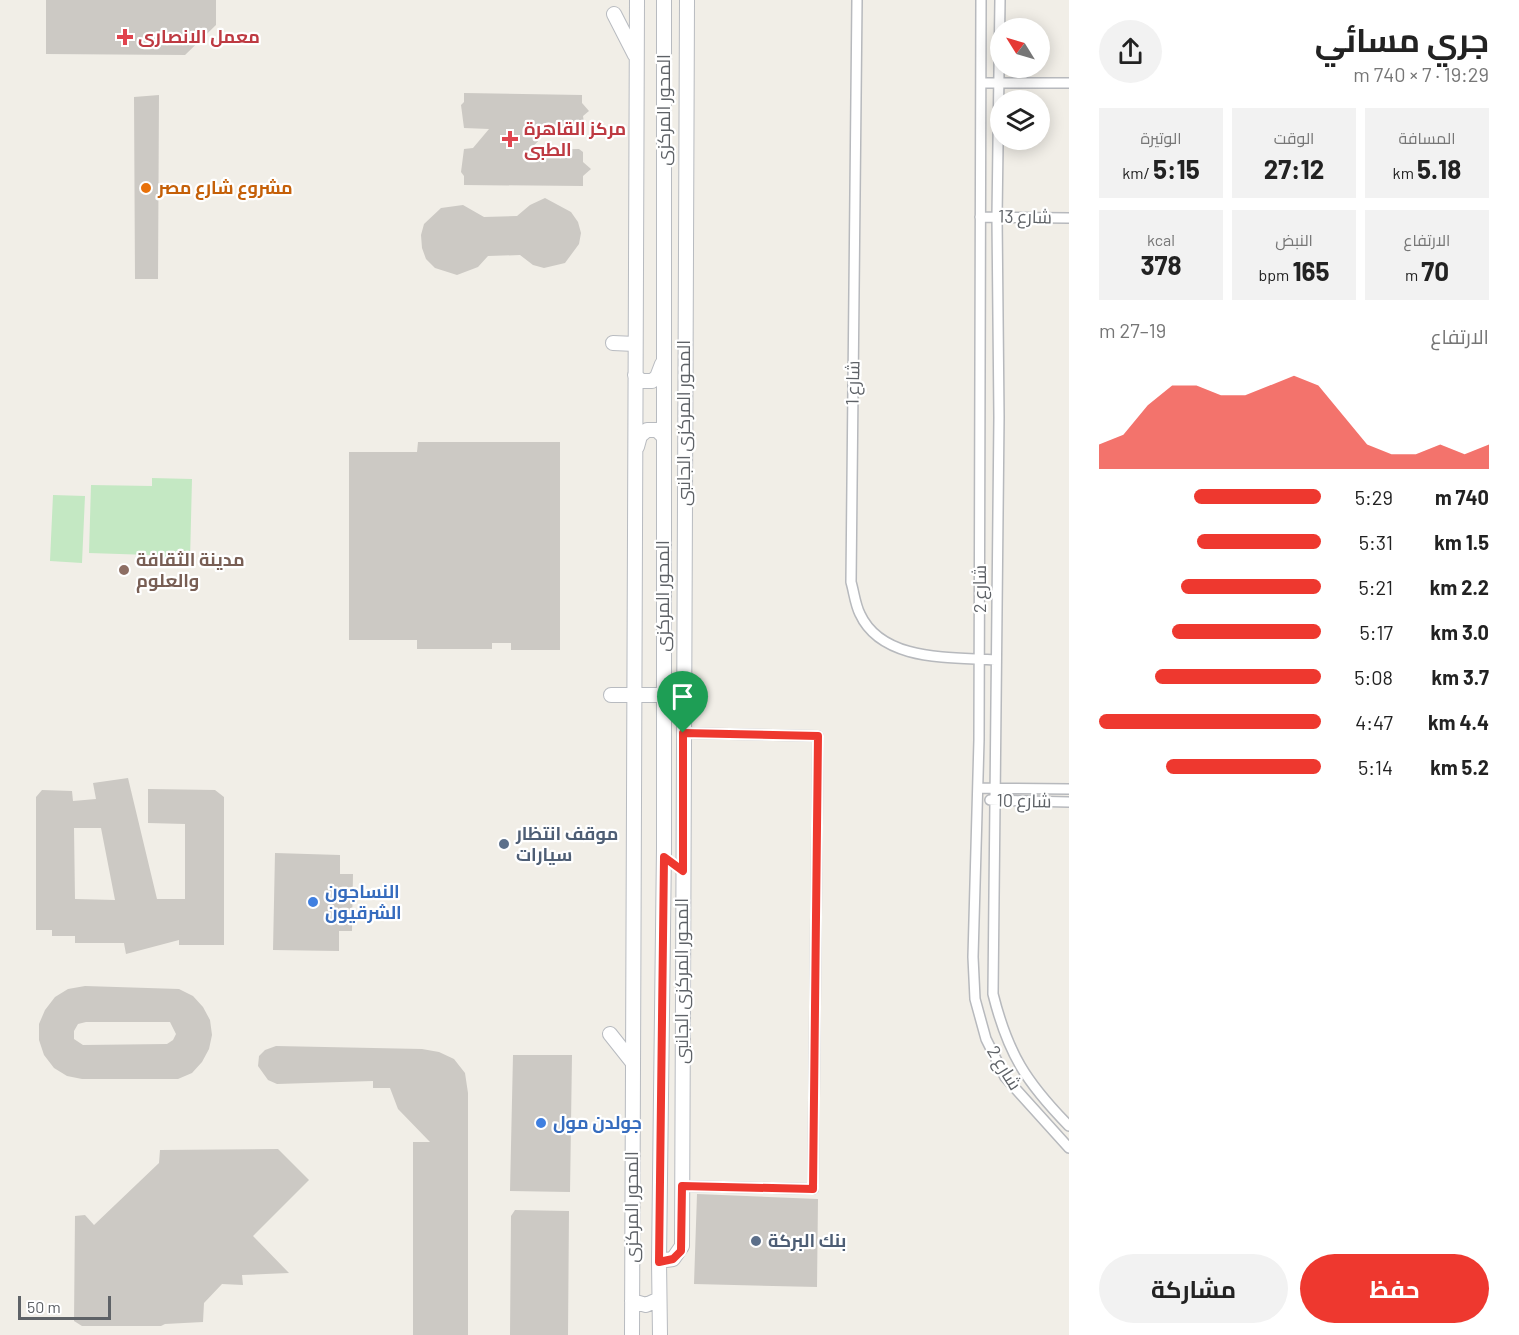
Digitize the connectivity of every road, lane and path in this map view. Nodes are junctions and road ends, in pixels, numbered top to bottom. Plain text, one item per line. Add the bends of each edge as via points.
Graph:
1 (637, 0) edge
2 (664, 0) edge
3 (687, 0) edge
4 (857, 0) edge
5 (981, 0) edge
6 (1000, 0) edge
7 (614, 14) dead end
8 (637, 58) junction
9 (981, 83) junction
10 (999, 83) junction
11 (1069, 83) edge
12 (980, 217) junction
13 (997, 217) junction
14 (1069, 218) edge
15 (613, 343) dead end
16 (635, 344) junction
17 (665, 354) junction
18 (635, 375) junction
19 (663, 436) junction
20 (634, 458) junction
21 (979, 659) junction
22 (995, 660) junction
23 (611, 695) dead end
24 (663, 695) junction
25 (635, 696) junction
26 (683, 733) junction
27 (978, 788) junction
28 (994, 788) junction
29 (1069, 789) edge
30 (978, 800) junction
31 (993, 801) junction
32 (1069, 802) edge
33 (664, 857) junction
34 (683, 871) junction
35 (610, 1034) dead end
36 (633, 1063) junction
37 (1019, 1067) junction
38 (1005, 1077) junction
39 (1069, 1126) edge
40 (1069, 1148) edge
41 (682, 1186) junction
42 (659, 1262) junction
43 (659, 1299) junction
44 (632, 1300) junction
45 (632, 1335) edge
46 (660, 1335) edge

1 - 8 main road, المحور المركزى
2 - 17 main road, المحور المركزى
3 - 26 main road, المحور المركزى الجانبى
4 - 21 street, شارع 1 via 851,582 860,615 883,641 915,654
5 - 9 street, شارع 2
6 - 10 street, شارع 2
7 - 8 main road
8 - 16 main road, المحور المركزى
9 - 10 street
9 - 12 street, شارع 2
10 - 11 street
10 - 13 street, شارع 2
12 - 13 street, شارع 13
12 - 21 street, شارع 2
13 - 14 street, شارع 13
13 - 22 street, شارع 2
15 - 16 main road
16 - 18 main road, المحور المركزى
17 - 18 main road via 652,381 641,381
17 - 19 main road, المحور المركزى
18 - 20 main road, المحور المركزى
19 - 20 main road via 654,429 644,431
19 - 24 main road, المحور المركزى
20 - 25 main road, المحور المركزى
21 - 22 street, شارع 1
21 - 27 street, شارع 2
22 - 28 street, شارع 2
23 - 25 main road
24 - 25 main road
24 - 33 main road, المحور المركزى
25 - 36 main road, المحور المركزى
26 - 34 main road, المحور المركزى الجانبى
26 - 41 street via 818,736 813,1189
27 - 28 street, شارع 10
27 - 30 street, شارع 2
28 - 29 street, شارع 10
28 - 31 street, شارع 2
30 - 31 street, شارع 10
30 - 38 street, شارع 2 via 975,999 986,1039
31 - 32 street, شارع 10
31 - 37 street, شارع 2 via 993,994 1002,1032
33 - 34 main road
33 - 42 main road, المحور المركزى
34 - 41 main road, المحور المركزى الجانبى
35 - 36 main road
36 - 44 main road, المحور المركزى
37 - 38 street
37 - 39 street, شارع 2
38 - 40 street, شارع 2
41 - 42 main road, المحور المركزى الجانبى via 681,1251 673,1259
42 - 43 main road, المحور المركزى
43 - 44 main road via 646,1305
43 - 46 main road, المحور المركزى
44 - 45 main road, المحور المركزى

